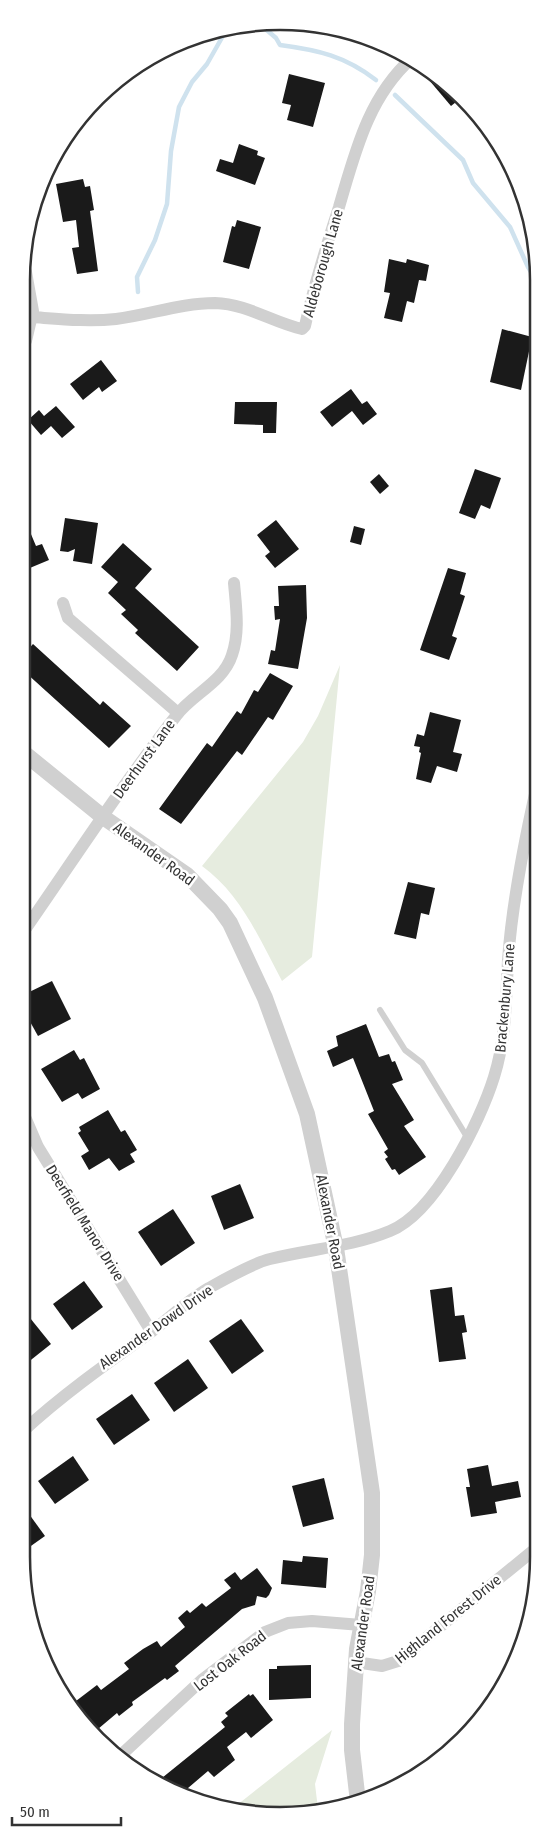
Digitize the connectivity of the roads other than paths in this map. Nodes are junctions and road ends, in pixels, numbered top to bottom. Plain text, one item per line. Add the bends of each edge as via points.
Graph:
1 (406, 64) edge
2 (30, 291) edge
3 (32, 317) junction
4 (30, 325) edge
5 (234, 583) dead end
6 (63, 603) dead end
7 (178, 713) junction
8 (30, 758) edge
9 (103, 817) junction
10 (530, 819) edge
11 (30, 922) edge
12 (380, 1010) dead end
13 (30, 1128) edge
14 (467, 1138) junction
15 (336, 1248) junction
16 (151, 1332) junction
17 (30, 1425) edge
18 (530, 1553) edge
19 (361, 1625) junction
20 (355, 1662) junction
21 (124, 1752) edge
22 (357, 1795) edge

1 - 3 street, Aldeborough Lane via 388,83 360,136 302,329 247,308 214,303 114,319
2 - 3 street
3 - 4 street
5 - 7 street, Deerhurst Lane via 237,623 232,656 217,678
6 - 7 street via 68,618
7 - 9 street, Deerhurst Lane
8 - 9 street, Alexander Road
9 - 11 street, Deerhurst Lane
9 - 15 street, Alexander Road via 187,875 230,923 265,998 307,1114
10 - 14 street, Brackenbury Lane via 514,900 500,1055 488,1093
12 - 14 lane via 405,1050 422,1062
13 - 16 street, Deerfield Manor Drive via 38,1147
14 - 15 street, Brackenbury Lane via 440,1186 422,1210 390,1231
15 - 16 street, Alexander Dowd Drive via 268,1260 208,1289
15 - 19 street, Alexander Road via 372,1493 372,1555
16 - 17 street, Alexander Dowd Drive via 79,1382
18 - 20 street, Highland Forest Drive via 398,1661 382,1666
19 - 20 street, Alexander Road
19 - 21 street, Lost Oak Road via 312,1621 288,1623 265,1632 203,1679
20 - 22 street, Alexander Road via 352,1750

